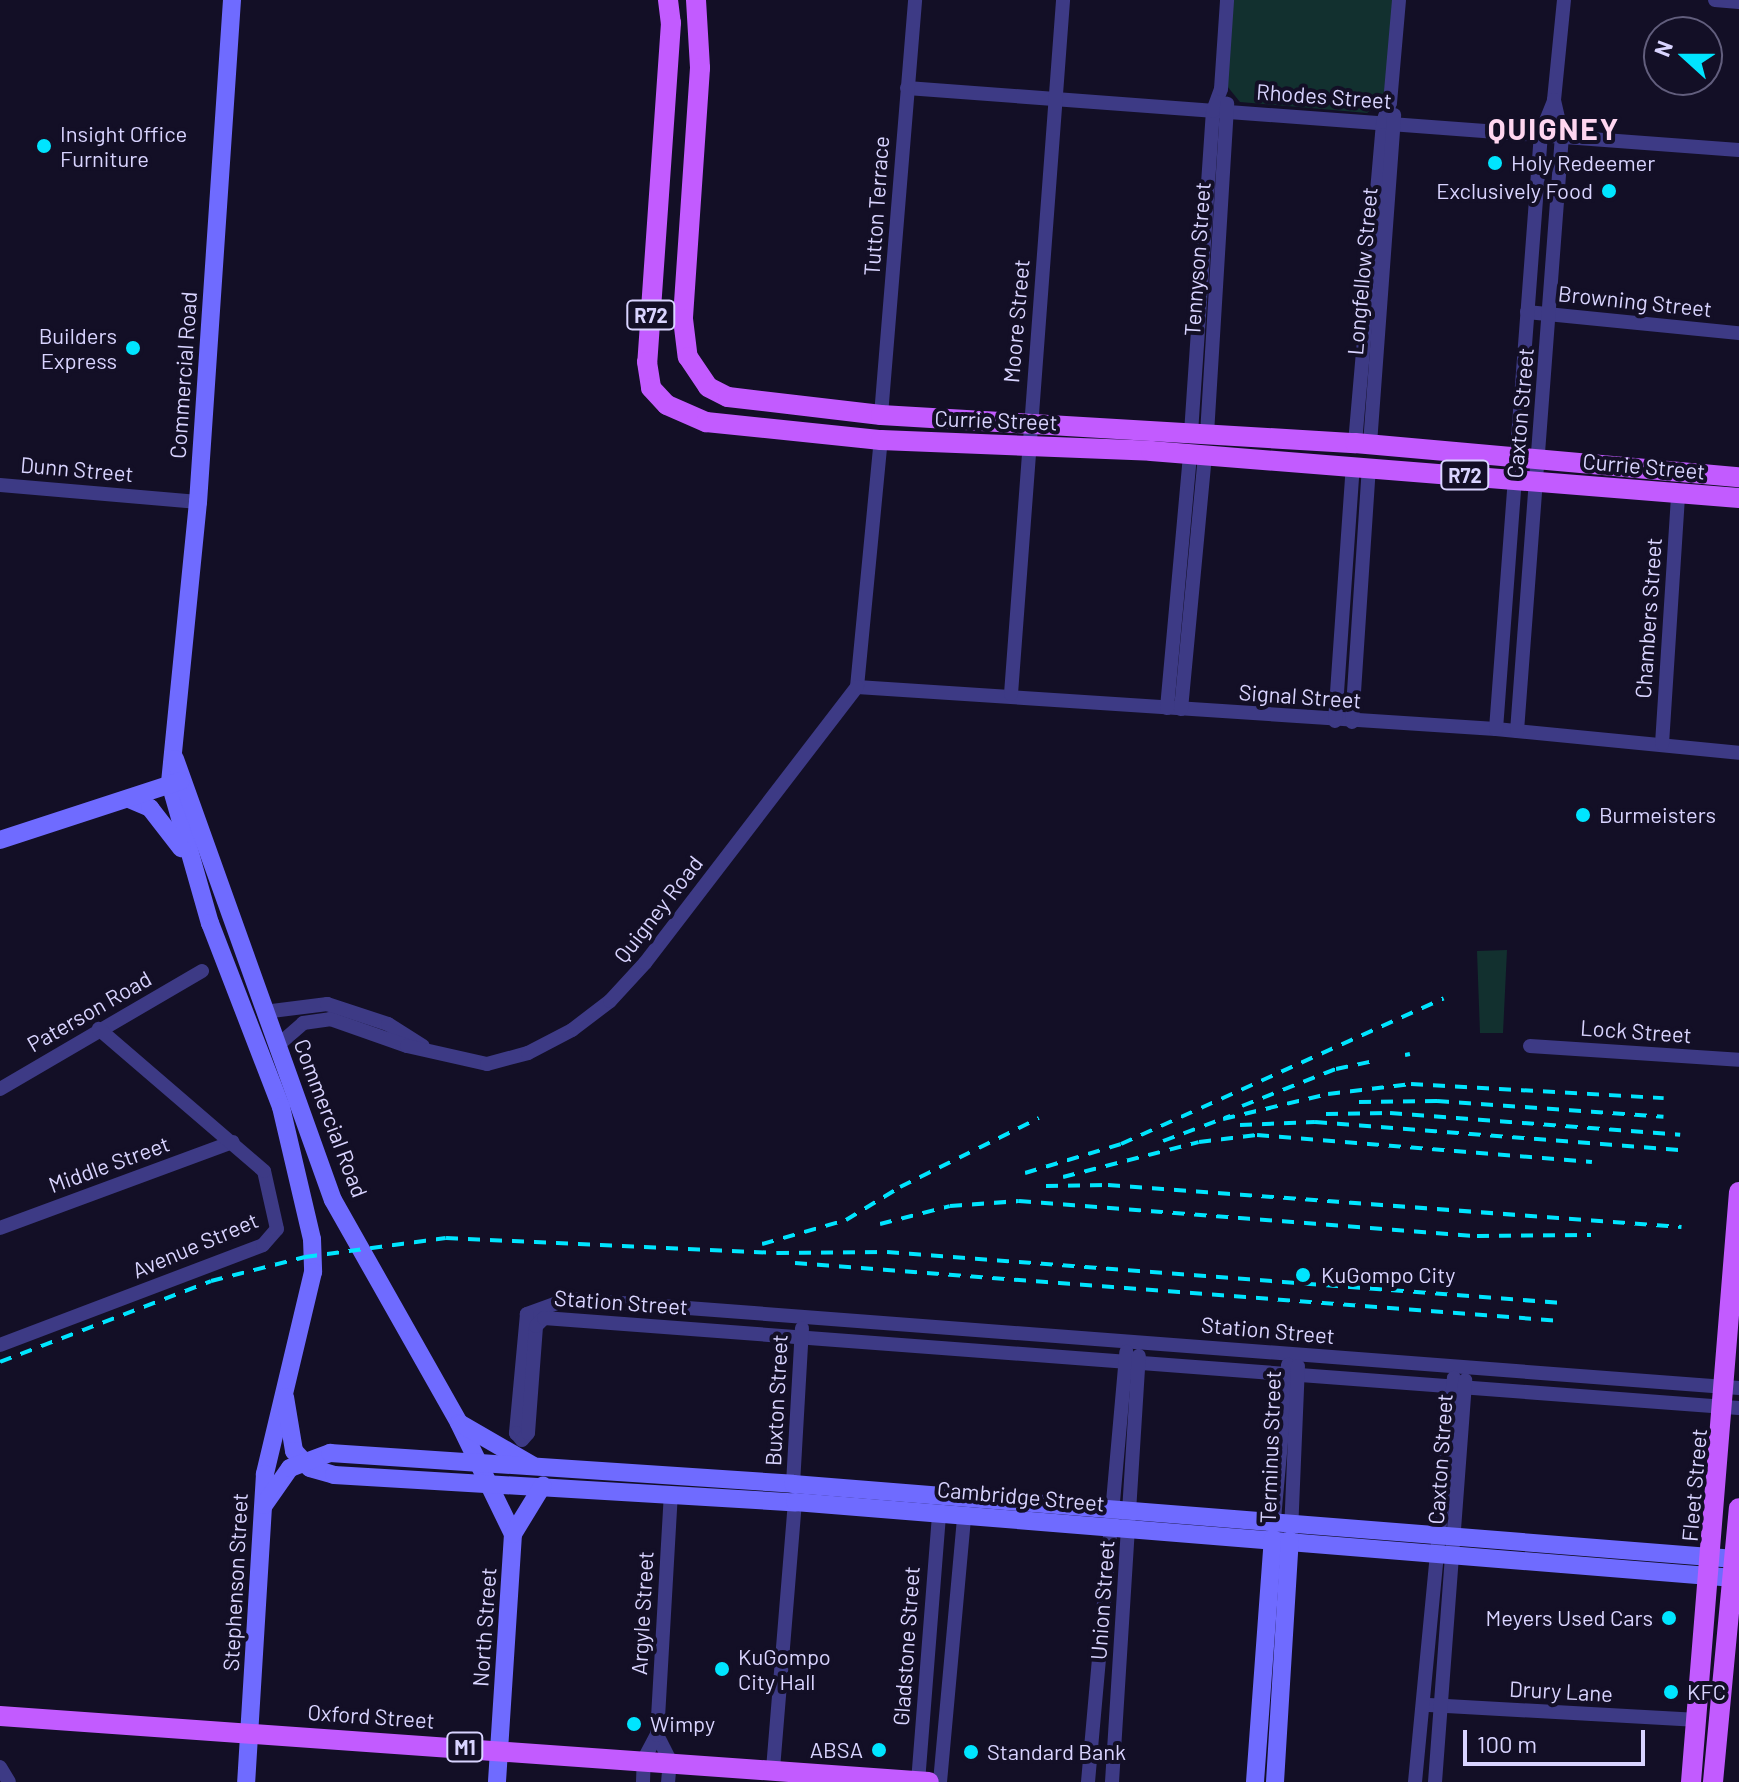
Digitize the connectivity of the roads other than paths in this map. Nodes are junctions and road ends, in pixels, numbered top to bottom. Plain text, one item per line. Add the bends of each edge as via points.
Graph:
1 (232, 0) edge
2 (668, 0) edge
3 (696, 0) edge
4 (915, 0) edge
5 (1063, 0) edge
6 (1227, 0) edge
7 (1399, 0) edge
8 (1564, 0) edge
9 (1715, 0) edge
10 (1739, 2) edge
11 (907, 88) junction
12 (1221, 89) junction
13 (1057, 100) junction
14 (1554, 100) junction
15 (1213, 111) junction
16 (1230, 112) junction
17 (1390, 122) junction
18 (1541, 133) junction
19 (1562, 135) junction
20 (1739, 150) edge
21 (1527, 312) junction
22 (1551, 314) junction
23 (1739, 333) edge
24 (881, 415) junction
25 (1199, 433) junction
26 (1028, 434) junction
27 (881, 440) junction
28 (1362, 444) junction
29 (1197, 455) junction
30 (1515, 456) junction
31 (1539, 458) junction
32 (1361, 467) junction
33 (1739, 477) edge
34 (1513, 479) junction
35 (1536, 481) junction
36 (0, 485) edge
37 (1678, 494) junction
38 (1739, 498) edge
39 (198, 502) junction
40 (857, 687) junction
41 (1011, 694) junction
42 (1174, 708) junction
43 (1335, 721) junction
44 (1352, 722) junction
45 (1496, 729) junction
46 (1517, 731) junction
47 (1662, 744) junction
48 (1739, 753) edge
49 (177, 782) junction
50 (129, 799) junction
51 (0, 840) edge
52 (191, 864) junction
53 (202, 971) dead end
54 (264, 1012) junction
55 (99, 1029) junction
56 (277, 1046) junction
57 (1530, 1046) dead end
58 (434, 1053) junction
59 (1739, 1060) edge
60 (0, 1089) edge
61 (233, 1142) junction
62 (1739, 1192) edge
63 (0, 1228) edge
64 (1736, 1279) edge
65 (802, 1319) junction
66 (801, 1337) junction
67 (1132, 1341) junction
68 (0, 1345) edge
69 (1206, 1347) junction
70 (1294, 1354) junction
71 (1121, 1361) junction
72 (1141, 1362) junction
73 (1205, 1367) junction
74 (1460, 1367) junction
75 (1284, 1372) junction
76 (1301, 1374) junction
77 (1451, 1385) junction
78 (285, 1386) junction
79 (1468, 1387) junction
80 (1732, 1398) edge
81 (459, 1423) junction
82 (302, 1460) junction
83 (484, 1474) junction
84 (543, 1478) junction
85 (794, 1493) junction
86 (671, 1494) junction
87 (1739, 1508) edge
88 (261, 1511) junction
89 (939, 1514) junction
90 (964, 1516) junction
91 (1109, 1519) junction
92 (1129, 1521) junction
93 (1282, 1532) junction
94 (513, 1534) junction
95 (1446, 1546) junction
96 (1711, 1566) junction
97 (1737, 1568) edge
98 (1421, 1705) junction
99 (1439, 1706) junction
100 (0, 1716) edge
101 (1699, 1720) junction
102 (250, 1731) junction
103 (657, 1735) junction
104 (499, 1749) junction
105 (644, 1759) junction
106 (670, 1760) junction
107 (0, 1767) edge
108 (773, 1769) junction
109 (9, 1782) edge
110 (246, 1782) edge
111 (497, 1782) edge
112 (643, 1782) edge
113 (668, 1782) edge
114 (918, 1782) edge
115 (929, 1782) edge
116 (940, 1782) edge
117 (1088, 1782) edge
118 (1112, 1782) edge
119 (1255, 1782) edge
120 (1275, 1782) edge
121 (1415, 1782) edge
122 (1435, 1782) edge
123 (1691, 1782) edge
124 (1713, 1782) edge

1 - 39 street, Commercial Road
2 - 27 main road, Currie Street / R72 via 671,23 647,362 651,388 667,405 706,422
3 - 24 main road, Currie Street / R72 via 700,68 683,319 688,357 708,387 728,397
4 - 11 street, Tutton Terrace
5 - 13 street, Moore Street
6 - 12 street, Tennyson Street
7 - 17 street, Longfellow Street
8 - 14 street, Caxton Street
9 - 10 street
11 - 13 street, Rhodes Street
11 - 24 street, Tutton Terrace
12 - 15 street, Tennyson Street
12 - 16 street, Tennyson Street
13 - 15 street, Rhodes Street
13 - 26 street, Moore Street
14 - 18 street, Caxton Street
14 - 19 street, Caxton Street
15 - 16 street, Rhodes Street
15 - 25 street, Tennyson Street
16 - 17 street, Rhodes Street
16 - 25 street, Tennyson Street
17 - 18 street, Rhodes Street
17 - 28 street, Longfellow Street
18 - 19 street, Rhodes Street
18 - 21 street, Caxton Street
19 - 20 street, Rhodes Street
19 - 22 street, Caxton Street
21 - 22 street, Browning Street
21 - 30 street, Caxton Street
22 - 23 street, Browning Street
22 - 31 street, Caxton Street
24 - 26 main road, Currie Street / R72
25 - 26 main road, Currie Street / R72
25 - 28 main road, Currie Street / R72
26 - 27 main road, Currie Street / R72
26 - 29 main road, Currie Street / R72
26 - 41 street, Moore Street
27 - 40 street
28 - 30 main road, Currie Street / R72
29 - 32 main road, Currie Street / R72
29 - 42 street
30 - 31 main road, Currie Street / R72
30 - 34 street, Caxton Street
31 - 33 main road, Currie Street / R72
31 - 35 street, Caxton Street
32 - 34 main road, Currie Street / R72
32 - 43 street
32 - 44 street
34 - 35 main road, Currie Street / R72
34 - 45 street, Caxton Street
35 - 37 main road, Currie Street / R72
35 - 46 street, Caxton Street
36 - 39 street, Dunn Street
37 - 38 main road, Currie Street / R72
37 - 47 street, Chambers Street
39 - 49 street, Commercial Road via 173,753
40 - 41 street, Signal Street
40 - 58 street, Quigney Road via 610,1001 528,1053 487,1064
41 - 42 street, Signal Street
42 - 43 street, Signal Street
43 - 44 street, Signal Street
44 - 45 street, Signal Street
45 - 46 street, Signal Street
46 - 47 street, Signal Street
47 - 48 street, Signal Street
49 - 50 street
49 - 52 street, Commercial Road
49 - 54 street, Commercial Road
50 - 51 street
50 - 52 street via 158,815
52 - 78 street, Commercial Road via 281,1107 312,1239 313,1272
53 - 55 street, Paterson Road
54 - 56 street, Commercial Road
54 - 58 street, Quigney Road via 327,1004 388,1024
55 - 60 street, Paterson Road
55 - 61 street, Avenue Street
56 - 58 street, Quigney Road via 292,1029 314,1018
56 - 81 street, Commercial Road via 333,1200
57 - 59 street, Lock Street
61 - 63 street, Middle Street
61 - 68 street, Avenue Street via 264,1171 271,1187 277,1219 270,1241
62 - 64 main road, Fleet Street
64 - 80 main road, Fleet Street
65 - 66 street, Buxton Street
65 - 66 street, Station Street via 573,1299 533,1310 524,1322 516,1436 525,1439 528,1433 541,1318
65 - 67 street, Station Street
66 - 71 street, Station Street
66 - 85 street, Buxton Street
67 - 69 street, Station Street
67 - 71 street, Union Street
67 - 72 street, Union Street
69 - 70 street, Station Street
69 - 73 street
70 - 74 street, Station Street
70 - 75 street, Terminus Street
70 - 76 street, Terminus Street
71 - 72 street, Station Street
71 - 91 street, Union Street
72 - 73 street, Station Street
72 - 92 street, Union Street
73 - 75 street, Station Street
74 - 77 street, Caxton Street
74 - 79 street, Caxton Street
74 - 80 street, Station Street
75 - 76 street, Station Street
75 - 93 street, Terminus Street
76 - 77 street, Station Street
76 - 93 street, Terminus Street
77 - 79 street, Station Street
77 - 95 street, Caxton Street
78 - 82 street via 289,1437
78 - 88 street, Stephenson Street
79 - 80 street, Station Street
79 - 95 street, Caxton Street
80 - 96 main road, Fleet Street
81 - 83 street, Commercial Road
81 - 84 street
82 - 83 street, Cambridge Street via 330,1453
82 - 88 street via 290,1468
83 - 84 street, Cambridge Street
83 - 94 street, North Street
84 - 85 street, Cambridge Street
84 - 86 street, Cambridge Street
84 - 94 street
85 - 86 street, Cambridge Street
85 - 89 street, Cambridge Street
85 - 91 street, Cambridge Street
85 - 108 street, Buxton Street
86 - 103 street, Argyle Street
87 - 97 main road
88 - 102 street, Stephenson Street via 259,1632
89 - 90 street, Cambridge Street
89 - 114 street, Gladstone Street
90 - 91 street, Cambridge Street
90 - 116 street, Gladstone Street
91 - 92 street, Cambridge Street
91 - 117 street, Union Street
92 - 93 street, Cambridge Street
92 - 118 street, Union Street
93 - 95 street, Cambridge Street
93 - 119 street, Terminus Street
93 - 120 street, Terminus Street
94 - 104 street, North Street
95 - 96 street, Cambridge Street
95 - 98 street, Caxton Street
95 - 99 street, Caxton Street
96 - 97 street, Cambridge Street
96 - 101 main road, Fleet Street
97 - 124 main road
98 - 99 street, Drury Lane
98 - 121 street, Caxton Street
99 - 101 street, Drury Lane
99 - 122 street, Caxton Street
100 - 102 main road, Oxford Street / M1
101 - 123 main road, Fleet Street
102 - 104 main road, Oxford Street / M1
102 - 110 street, Stephenson Street
103 - 105 street, Argyle Street
103 - 106 street
104 - 105 main road, Oxford Street / M1
104 - 111 street, North Street
105 - 106 main road, Oxford Street / M1
105 - 112 street, Argyle Street
106 - 108 main road, Oxford Street / M1
106 - 113 street
107 - 109 street
108 - 114 main road, Oxford Street / M1
114 - 115 main road, Oxford Street / M1

